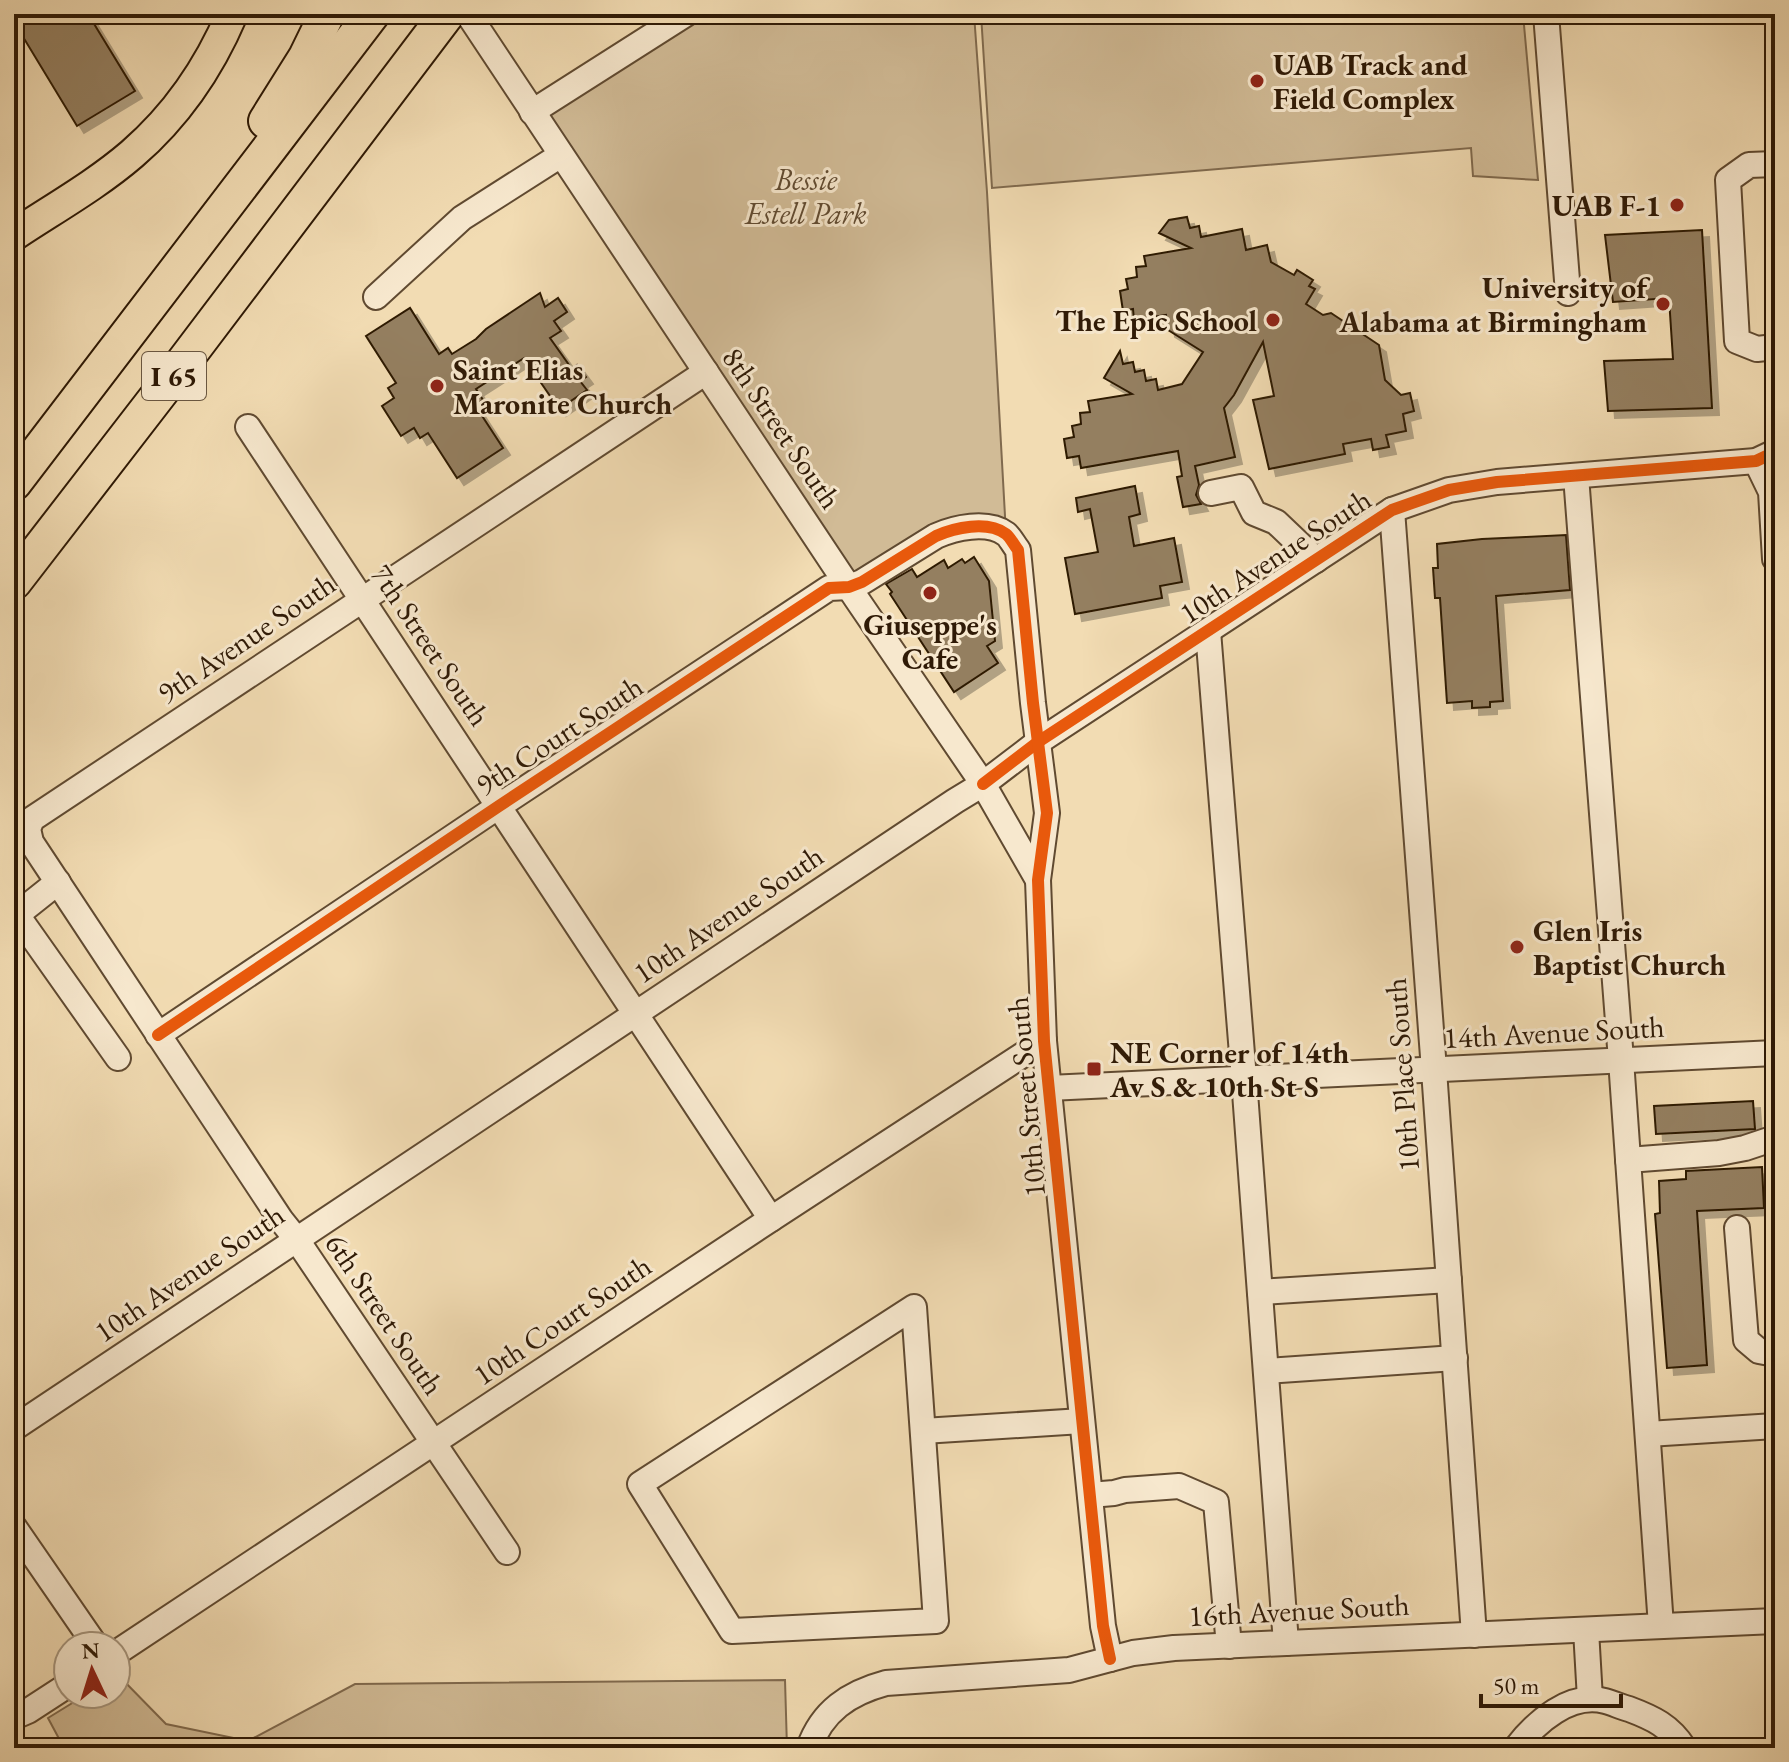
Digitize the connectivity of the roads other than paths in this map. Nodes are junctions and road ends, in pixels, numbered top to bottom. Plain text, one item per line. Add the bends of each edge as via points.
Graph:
1 (232, 14) edge
2 (327, 14) edge
3 (686, 14) edge
4 (1546, 14) edge
5 (451, 16) edge
6 (368, 19) edge
7 (532, 112) junction
8 (561, 155) junction
9 (1775, 164) edge
10 (14, 235) edge
11 (168, 282) junction
12 (1568, 293) dead end
13 (376, 297) dead end
14 (1775, 347) edge
15 (706, 372) junction
16 (248, 427) dead end
17 (1766, 457) edge
18 (1576, 476) junction
19 (14, 483) edge
20 (1211, 493) dead end
21 (1392, 510) junction
22 (1006, 534) joint
23 (1775, 559) edge
24 (1316, 560) junction
25 (14, 582) edge
26 (849, 587) junction
27 (362, 599) junction
28 (1208, 631) junction
29 (1038, 742) junction
30 (983, 784) junction
31 (499, 806) junction
32 (28, 829) joint
33 (1038, 880) junction
34 (58, 882) junction
35 (15, 916) edge
36 (636, 1014) junction
37 (158, 1035) junction
38 (1044, 1041) junction
39 (1775, 1053) edge
40 (118, 1058) dead end
41 (1621, 1060) junction
42 (1434, 1070) junction
43 (1244, 1079) junction
44 (1049, 1088) junction
45 (1775, 1138) edge
46 (1628, 1160) junction
47 (771, 1219) junction
48 (1737, 1228) dead end
49 (297, 1240) junction
50 (1449, 1280) junction
51 (1260, 1292) junction
52 (1775, 1354) edge
53 (1455, 1358) junction
54 (1266, 1371) junction
55 (1082, 1421) junction
56 (1775, 1426) edge
57 (14, 1428) edge
58 (923, 1431) junction
59 (1648, 1434) junction
60 (433, 1444) junction
61 (1090, 1495) junction
62 (14, 1527) edge
63 (507, 1552) dead end
64 (1775, 1621) edge
65 (1661, 1626) junction
66 (85, 1630) edge
67 (1586, 1630) junction
68 (1474, 1635) junction
69 (132, 1642) edge
70 (1286, 1643) junction
71 (1229, 1646) junction
72 (1110, 1659) junction
73 (52, 1695) edge
74 (1590, 1699) junction
75 (14, 1717) edge
76 (809, 1748) edge
77 (1516, 1748) edge
78 (1684, 1748) edge

1 - 10 main road via 198,78 156,132 117,166
2 - 11 highway
3 - 7 street
4 - 12 street
5 - 7 street, 8th Street South
5 - 25 highway, I 65
6 - 11 highway, I 65
7 - 8 street, 8th Street South
8 - 13 street via 462,218
8 - 15 street, 8th Street South
9 - 14 street via 1749,165 1728,180 1737,341 1757,349
11 - 19 highway, I 65
15 - 26 street, 8th Street South
15 - 27 street, 9th Avenue South via 548,462
16 - 27 street, 7th Street South
17 - 18 street, 10th Avenue South
17 - 23 street
18 - 21 street, 10th Avenue South via 1449,490
18 - 41 street
20 - 24 street via 1241,487 1254,513 1276,522
21 - 24 street, 10th Avenue South
21 - 42 street, 10th Place South
22 - 26 street, 9th Court South via 976,526 946,531
22 - 29 street, 10th Street South via 1018,550
24 - 28 street, 10th Avenue South
26 - 30 street, 8th Street South
26 - 31 street, 9th Court South via 829,588
27 - 31 street, 7th Street South
27 - 32 street, 9th Avenue South via 32,819
28 - 29 street, 10th Avenue South
28 - 43 street
29 - 30 street, 10th Avenue South
29 - 33 street, 10th Street South via 1047,813
30 - 33 street, 8th Street South
30 - 36 street, 10th Avenue South
31 - 36 street, 7th Street South
31 - 37 street, 9th Court South
32 - 34 street, 6th Street South
33 - 38 street, 10th Street South
34 - 35 street
34 - 37 street, 6th Street South
35 - 40 street
36 - 47 street, 7th Street South
36 - 49 street, 10th Avenue South
37 - 49 street, 6th Street South
38 - 44 street, 10th Street South
38 - 47 street, 10th Court South
39 - 41 street, 14th Avenue South
41 - 42 street, 14th Avenue South
41 - 46 street
42 - 43 street, 14th Avenue South
42 - 50 street, 10th Place South
43 - 44 street, 14th Avenue South
43 - 51 street
44 - 55 street, 10th Street South
45 - 46 street via 1719,1153
46 - 59 street
47 - 60 street, 10th Court South
48 - 52 street via 1746,1340 1759,1351
49 - 57 street, 10th Avenue South
49 - 60 street, 6th Street South
50 - 51 street
50 - 53 street, 10th Place South
51 - 54 street
53 - 54 street
53 - 68 street, 10th Place South
54 - 70 street
55 - 58 street
55 - 61 street, 10th Street South
56 - 59 street
58 - 58 street via 914,1307 640,1484 732,1631 936,1621
59 - 65 street
60 - 63 street, 6th Street South
60 - 69 street, 10th Court South
61 - 71 street via 1179,1486 1216,1502
61 - 72 street, 10th Street South
62 - 66 street
64 - 65 street, 16th Avenue South
65 - 67 street, 16th Avenue South
67 - 68 street, 16th Avenue South
67 - 74 street
68 - 70 street, 16th Avenue South
70 - 71 street, 16th Avenue South
71 - 72 street, 16th Avenue South
72 - 76 street, 16th Avenue South via 1069,1670 886,1683 851,1696 836,1708
73 - 75 street
74 - 77 street via 1545,1717
74 - 78 street via 1657,1721

